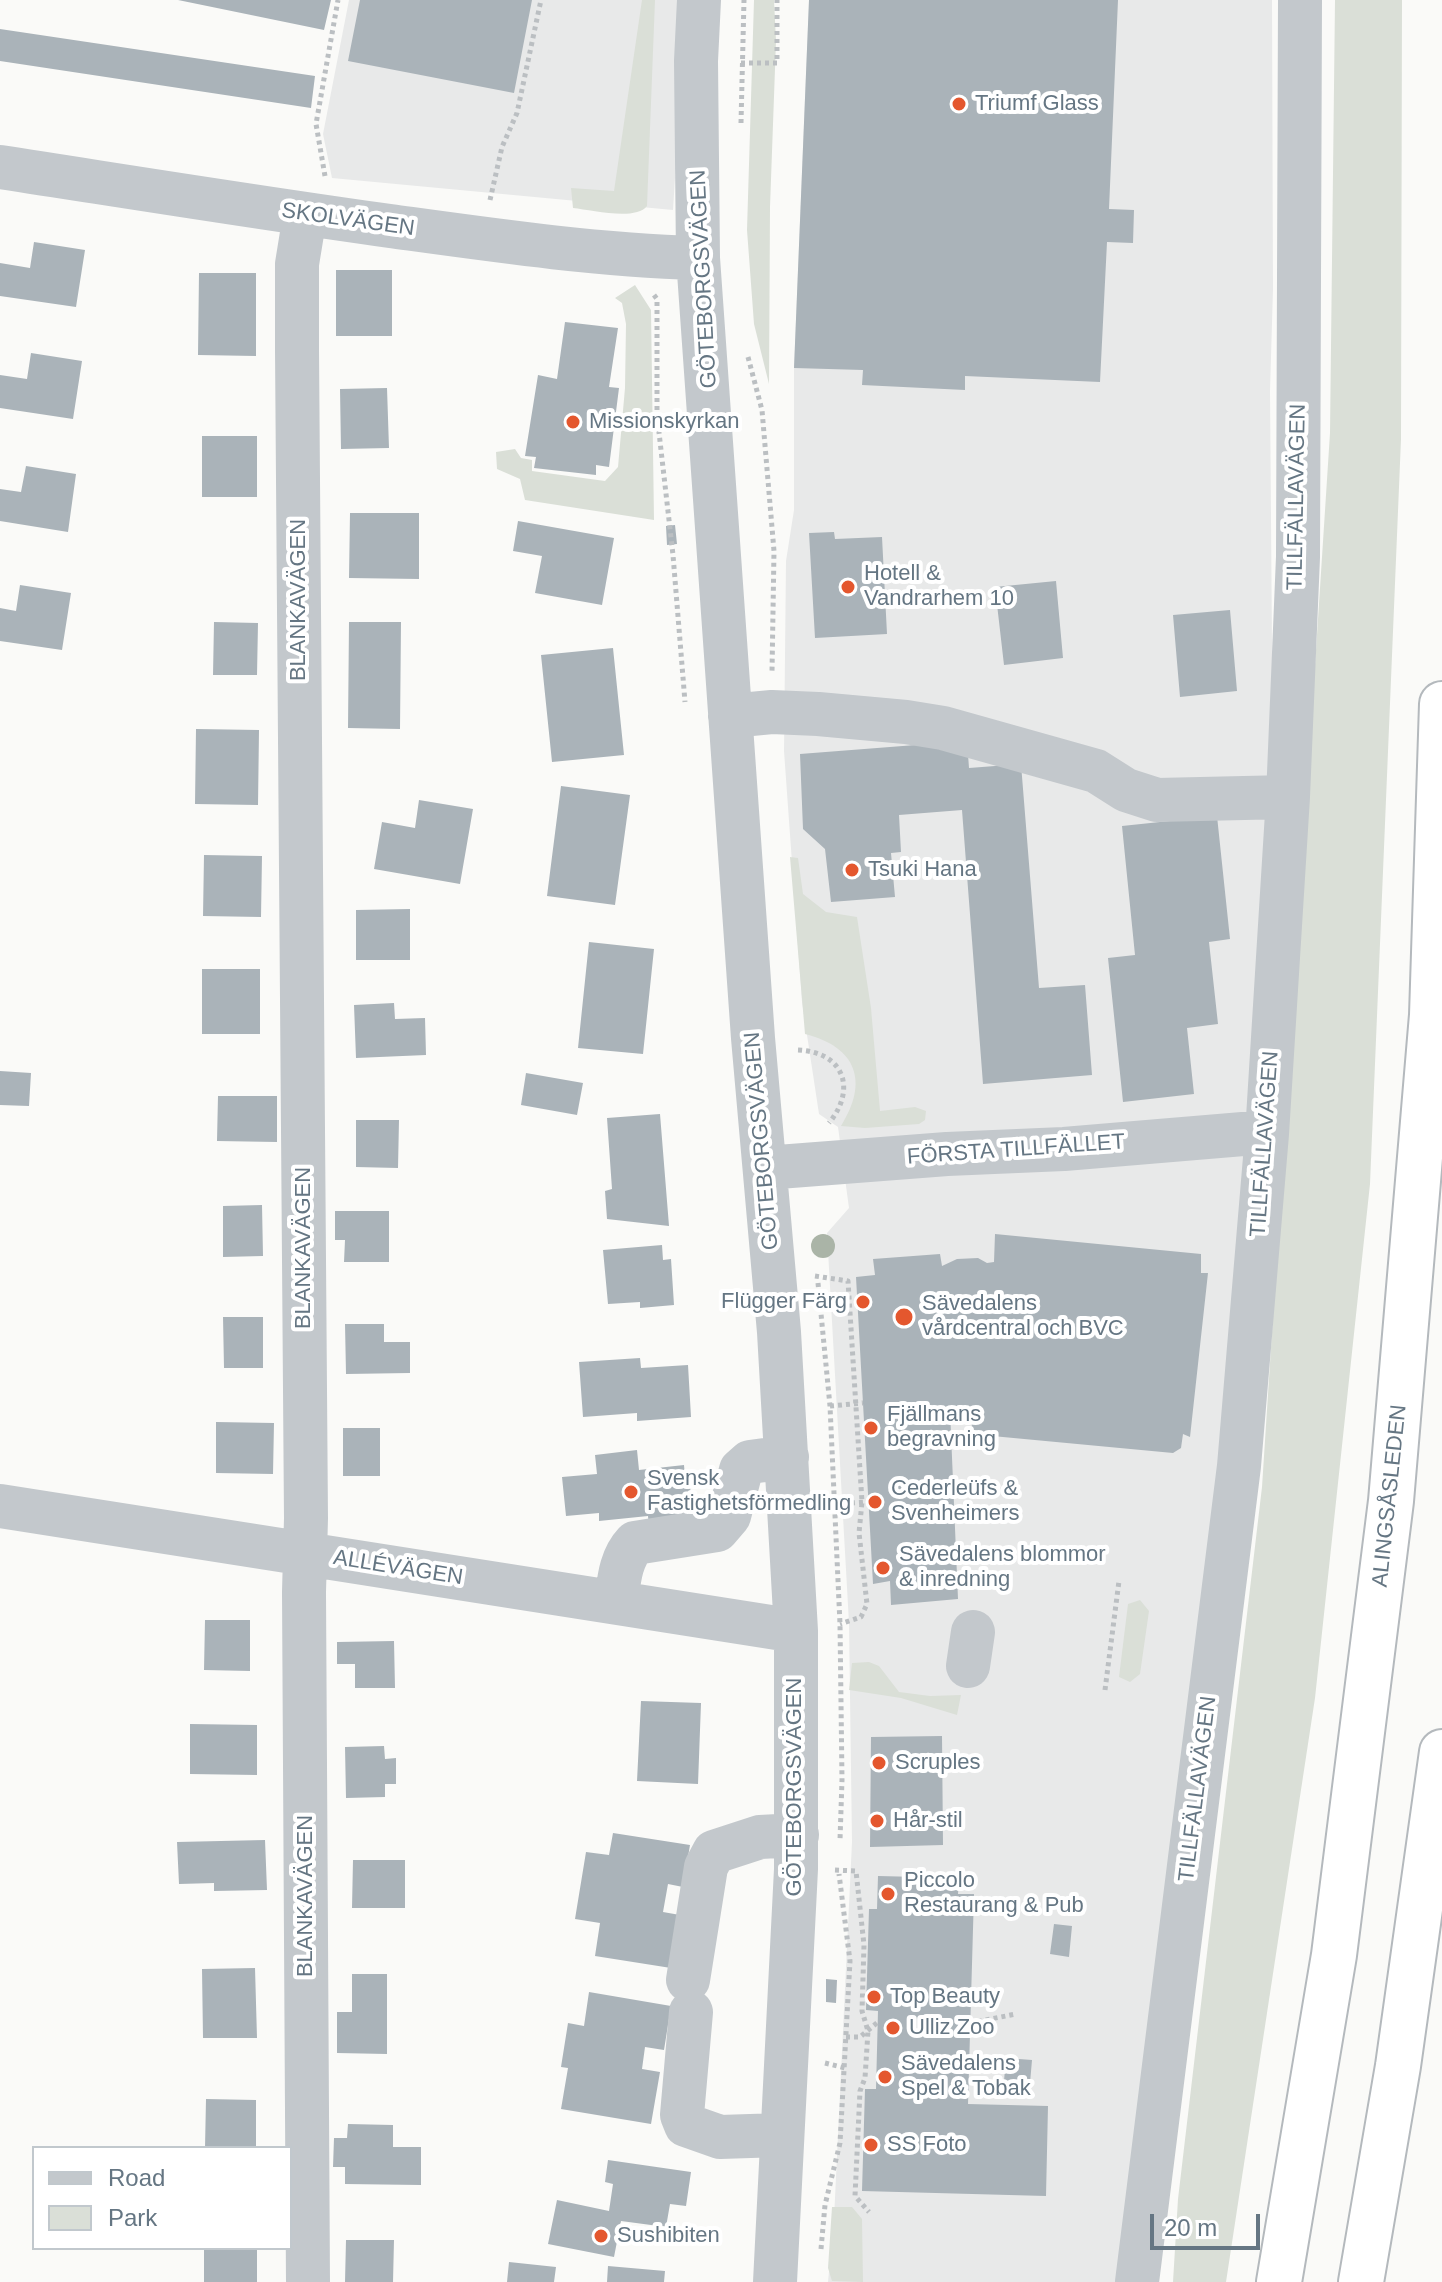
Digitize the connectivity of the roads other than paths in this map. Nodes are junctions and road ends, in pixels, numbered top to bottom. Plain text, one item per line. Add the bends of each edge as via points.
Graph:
1 (699, 0) edge
2 (1300, 0) edge
3 (0, 167) edge
4 (316, 201) junction
5 (698, 258) junction
6 (1442, 704) edge
7 (730, 716) junction
8 (1288, 797) junction
9 (1267, 1134) junction
10 (765, 1168) junction
11 (768, 1460) junction
12 (0, 1506) edge
13 (304, 1553) junction
14 (616, 1602) junction
15 (796, 1631) junction
16 (1442, 1752) edge
17 (797, 1835) junction
18 (781, 2135) junction
19 (308, 2282) edge
20 (775, 2282) edge
21 (1137, 2282) edge
22 (1279, 2282) edge
23 (1361, 2282) edge

1 - 5 street, GÖTEBORGSVÄGEN
2 - 8 street, TILLFÄLLAVÄGEN via 1298,557
3 - 4 street, SKOLVÄGEN
4 - 5 street, SKOLVÄGEN via 550,246
4 - 13 street, BLANKAVÄGEN via 297,264
5 - 7 street, GÖTEBORGSVÄGEN
6 - 22 highway, ALINGSÅSLEDEN via 1432,1015 1391,1501 1334,1955
7 - 8 street via 818,714 943,728 1096,771 1126,790 1157,800
7 - 10 street, GÖTEBORGSVÄGEN
8 - 9 street, TILLFÄLLAVÄGEN
9 - 10 street, FÖRSTA TILLFÄLLET
9 - 21 street, TILLFÄLLAVÄGEN via 1239,1466
10 - 11 street, GÖTEBORGSVÄGEN
11 - 14 street via 741,1470 729,1516 717,1530 635,1543 621,1568
11 - 15 street, GÖTEBORGSVÄGEN
12 - 13 street, ALLÉVÄGEN
13 - 14 street, ALLÉVÄGEN
13 - 19 street, BLANKAVÄGEN
14 - 15 street, ALLÉVÄGEN
15 - 17 street, GÖTEBORGSVÄGEN
16 - 23 highway
17 - 18 street, GÖTEBORGSVÄGEN
17 - 18 street via 760,1837 714,1852 706,1867 689,1996 682,2115 686,2125 720,2137
18 - 20 street, GÖTEBORGSVÄGEN

